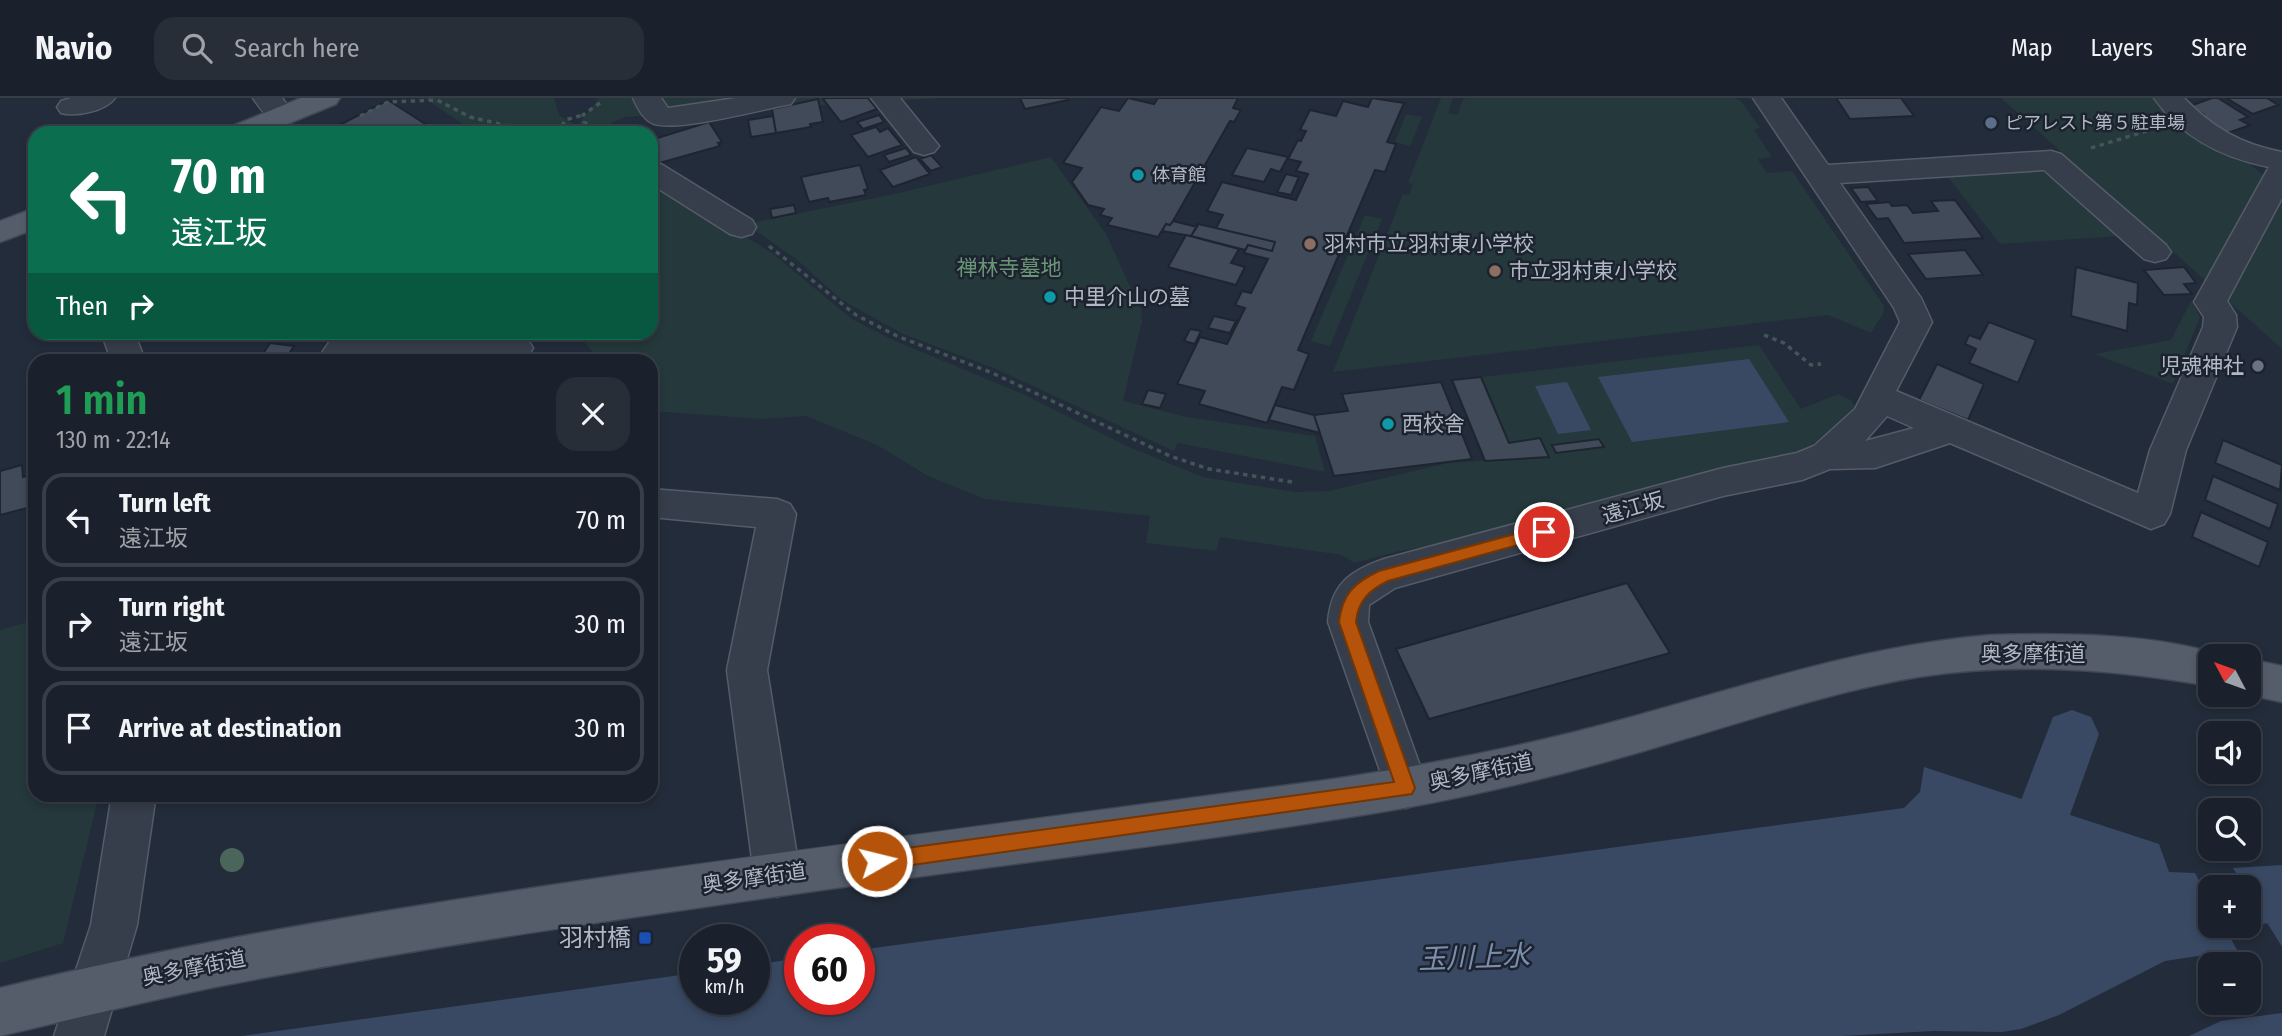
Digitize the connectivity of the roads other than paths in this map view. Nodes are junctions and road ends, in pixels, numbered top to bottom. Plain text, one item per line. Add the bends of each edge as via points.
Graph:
1 (101, 98) edge
2 (326, 98) edge
3 (781, 98) edge
4 (884, 98) edge
5 (1767, 98) edge
6 (2168, 98) edge
7 (71, 107) dead end
8 (275, 107) edge
9 (654, 107) edge
10 (249, 126) edge
11 (652, 126) edge
12 (924, 146) dead end
13 (2282, 161) edge
14 (2282, 170) edge
15 (658, 175) edge
16 (1819, 175) junction
17 (28, 221) edge
18 (741, 226) road end
19 (0, 232) edge
20 (2155, 252) dead end
21 (338, 354) edge
22 (512, 354) edge
23 (1876, 397) junction
24 (1952, 429) junction
25 (1827, 456) junction
26 (658, 504) edge
27 (2198, 667) edge
28 (2261, 680) edge
29 (2282, 684) edge
30 (1406, 788) junction
31 (133, 802) edge
32 (777, 875) junction
33 (96, 988) junction
34 (0, 1012) edge
35 (79, 1036) edge

1 - 7 street
2 - 8 main road
3 - 9 street via 685,116
4 - 12 street
5 - 16 street
6 - 13 street via 2224,146
8 - 10 main road
9 - 11 street
14 - 24 street via 2210,302 2220,315 2220,327 2168,450 2151,514
15 - 18 street
16 - 20 street via 2052,160
16 - 23 street via 1916,323
17 - 19 main road
21 - 22 street via 342,349 516,348
23 - 24 street
23 - 25 street via 1870,415
24 - 25 street, 遠江坂 via 1875,454
25 - 30 street, 遠江坂 via 1444,557 1367,584 1349,604 1348,622
26 - 32 street via 777,514 747,670
27 - 30 main road, 奥多摩街道 via 2126,656 2037,651 1923,659 1796,687 1627,738
28 - 29 main road
30 - 32 main road, 奥多摩街道
31 - 33 street via 114,925
32 - 33 main road, 奥多摩街道 via 452,922
33 - 34 main road, 奥多摩街道
33 - 35 street

